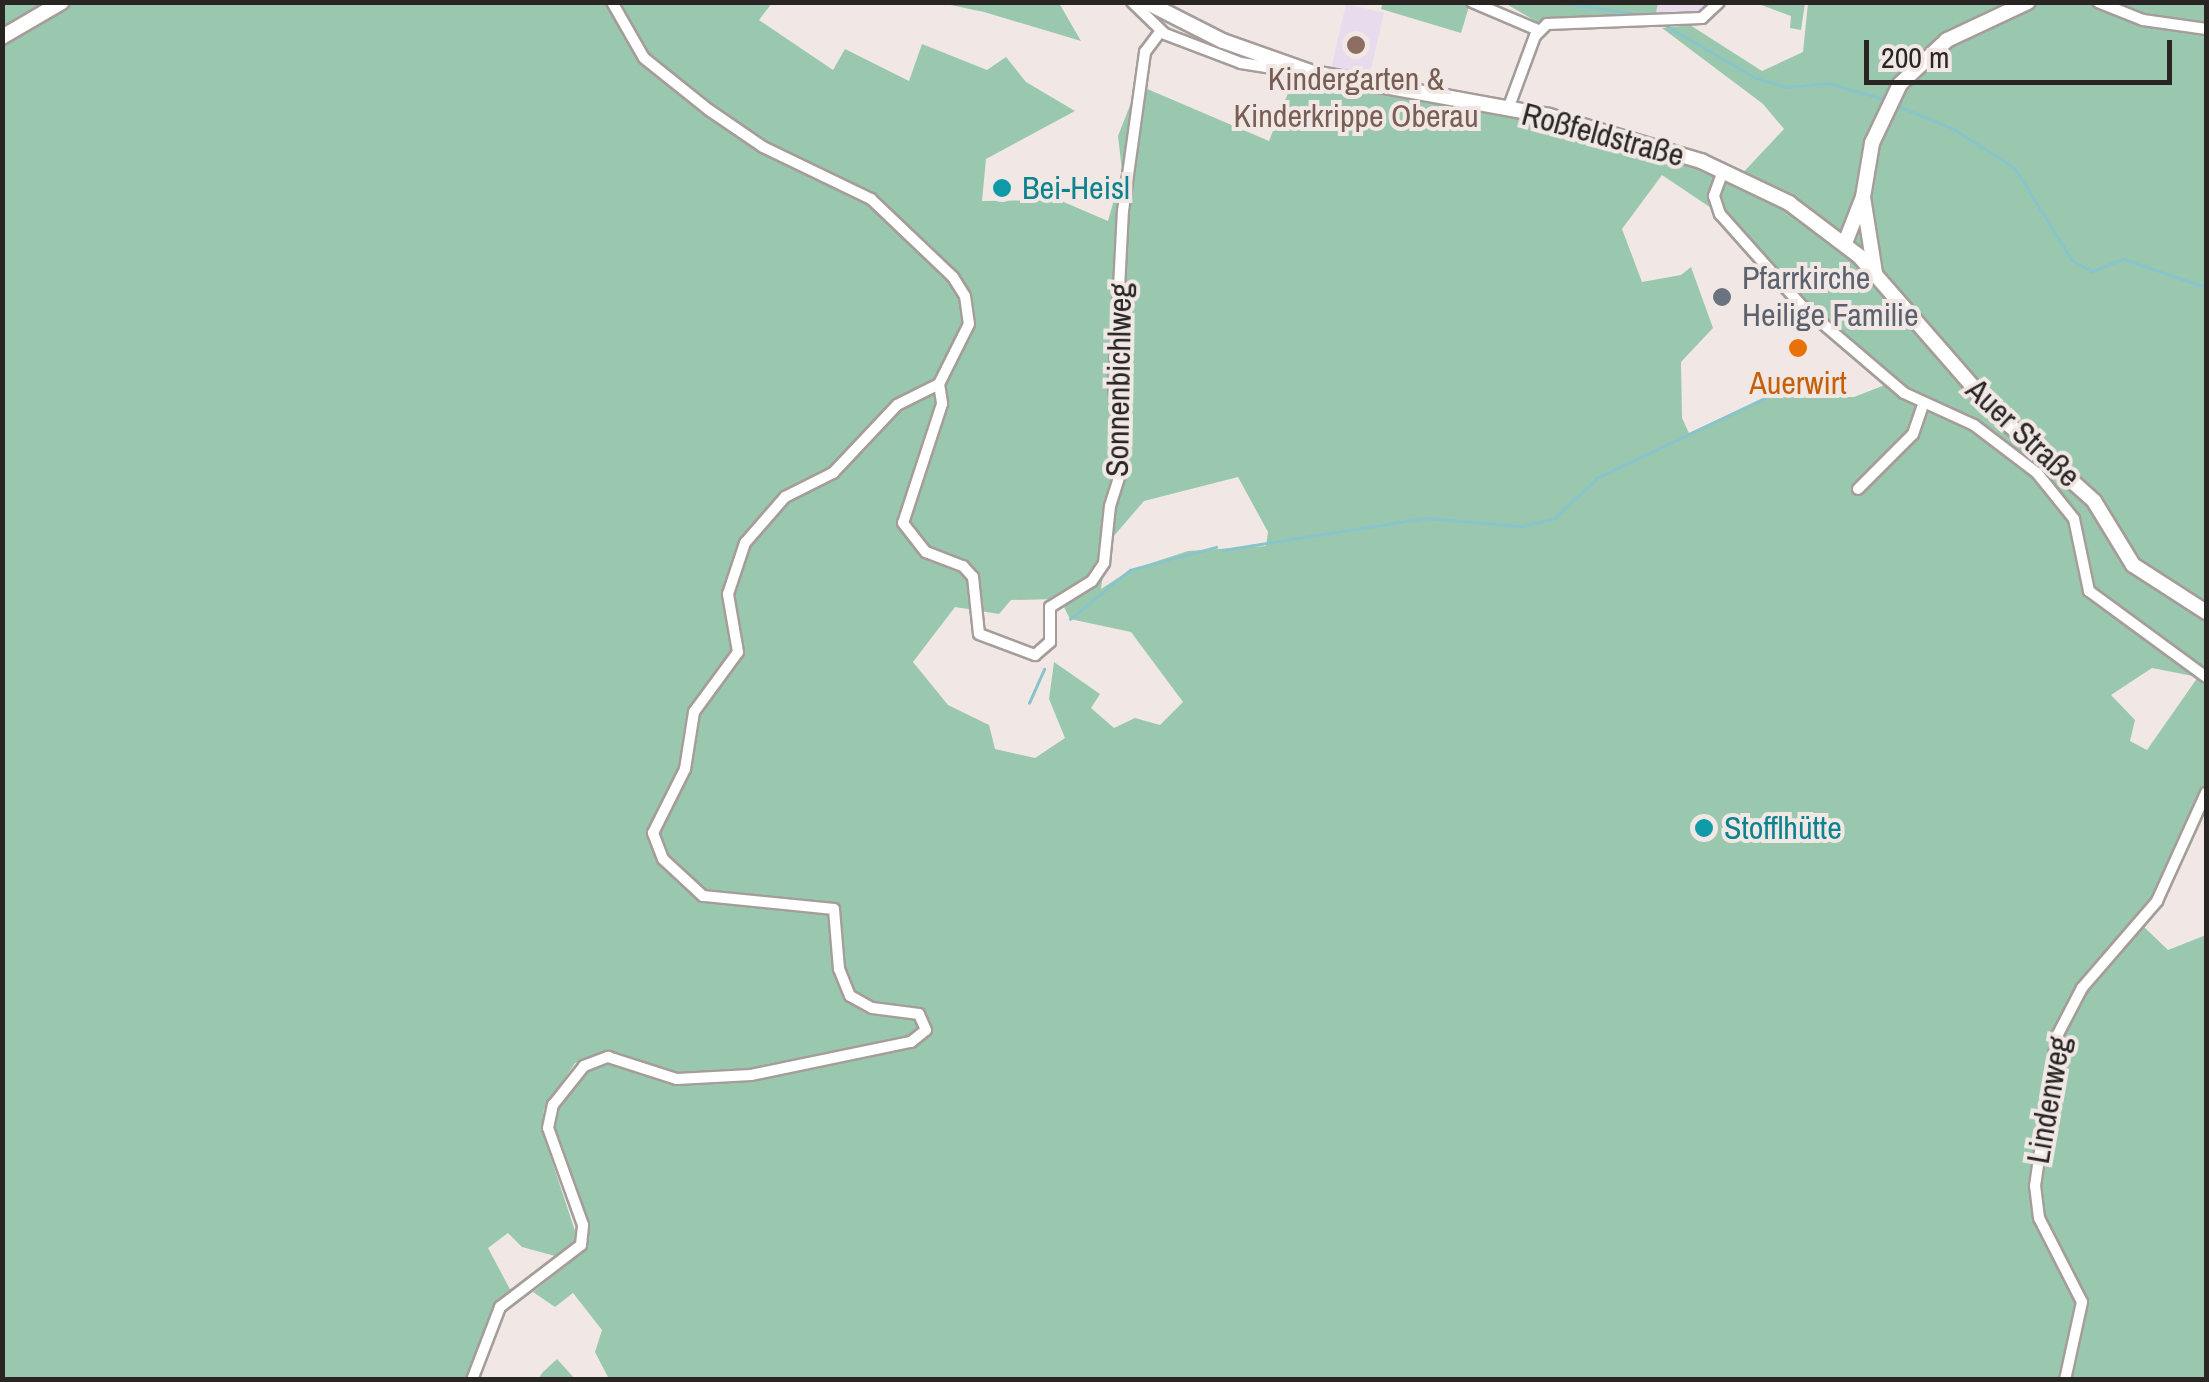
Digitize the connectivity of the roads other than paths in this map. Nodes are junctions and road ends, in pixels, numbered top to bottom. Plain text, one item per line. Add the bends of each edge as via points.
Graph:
1 (62, 2) edge
2 (612, 2) edge
3 (1132, 2) edge
4 (1146, 2) edge
5 (1472, 2) edge
6 (1719, 2) edge
7 (2028, 2) edge
8 (2098, 2) edge
9 (2206, 29) edge
10 (1538, 30) junction
11 (1160, 32) junction
12 (2, 37) edge
13 (1313, 73) junction
14 (1508, 109) junction
15 (1724, 171) junction
16 (1863, 196) junction
17 (1856, 214) junction
18 (1823, 224) junction
19 (1868, 229) junction
20 (1845, 242) junction
21 (1875, 274) junction
22 (939, 384) junction
23 (1923, 405) junction
24 (1858, 489) dead end
25 (2206, 612) edge
26 (2206, 677) edge
27 (2206, 793) edge
28 (472, 1380) edge
29 (2065, 1380) edge

1 - 12 main road
2 - 22 street, Sonnenbichlweg via 644,58 708,110 763,148 870,199 940,260 970,310
3 - 11 street, Roßfeldstraße
4 - 13 main road, Roßfeldstraße via 1223,41
5 - 10 street
6 - 10 street via 1702,18 1569,21
7 - 16 main road via 1948,40 1900,84 1882,115
8 - 9 street via 2143,20
10 - 14 street
11 - 13 street, Roßfeldstraße via 1241,63
11 - 22 street, Sonnenbichlweg via 1145,52 1135,105 1114,387 1121,476 1100,574 1050,607 1050,642 1041,654 979,634 973,577 963,566 926,552 903,523 942,404
13 - 14 main road, Roßfeldstraße
14 - 15 main road, Roßfeldstraße via 1638,140
15 - 18 main road, Roßfeldstraße
15 - 23 street via 1714,196 1720,214 1809,314
16 - 17 main road
16 - 19 main road
17 - 18 main road
17 - 20 main road
18 - 20 main road, Roßfeldstraße
19 - 20 main road
19 - 21 main road
20 - 21 main road, Auer Straße
21 - 25 main road, Auer Straße via 1996,413 2094,500 2133,565
22 - 28 street via 897,405 832,472 785,497 746,543 728,594 738,652 694,712 685,769 654,834 664,860 703,896 834,908 839,969 850,996 872,1008 920,1014 926,1030 878,1051 751,1076 678,1079 608,1058 584,1066 554,1106 548,1128 583,1225 582,1245 500,1307
23 - 24 street via 1913,434
23 - 26 street via 1974,425 2036,473 2074,520 2089,591
27 - 29 street, Lindenweg via 2157,901 2082,988 2057,1036 2035,1186 2039,1218 2082,1302

